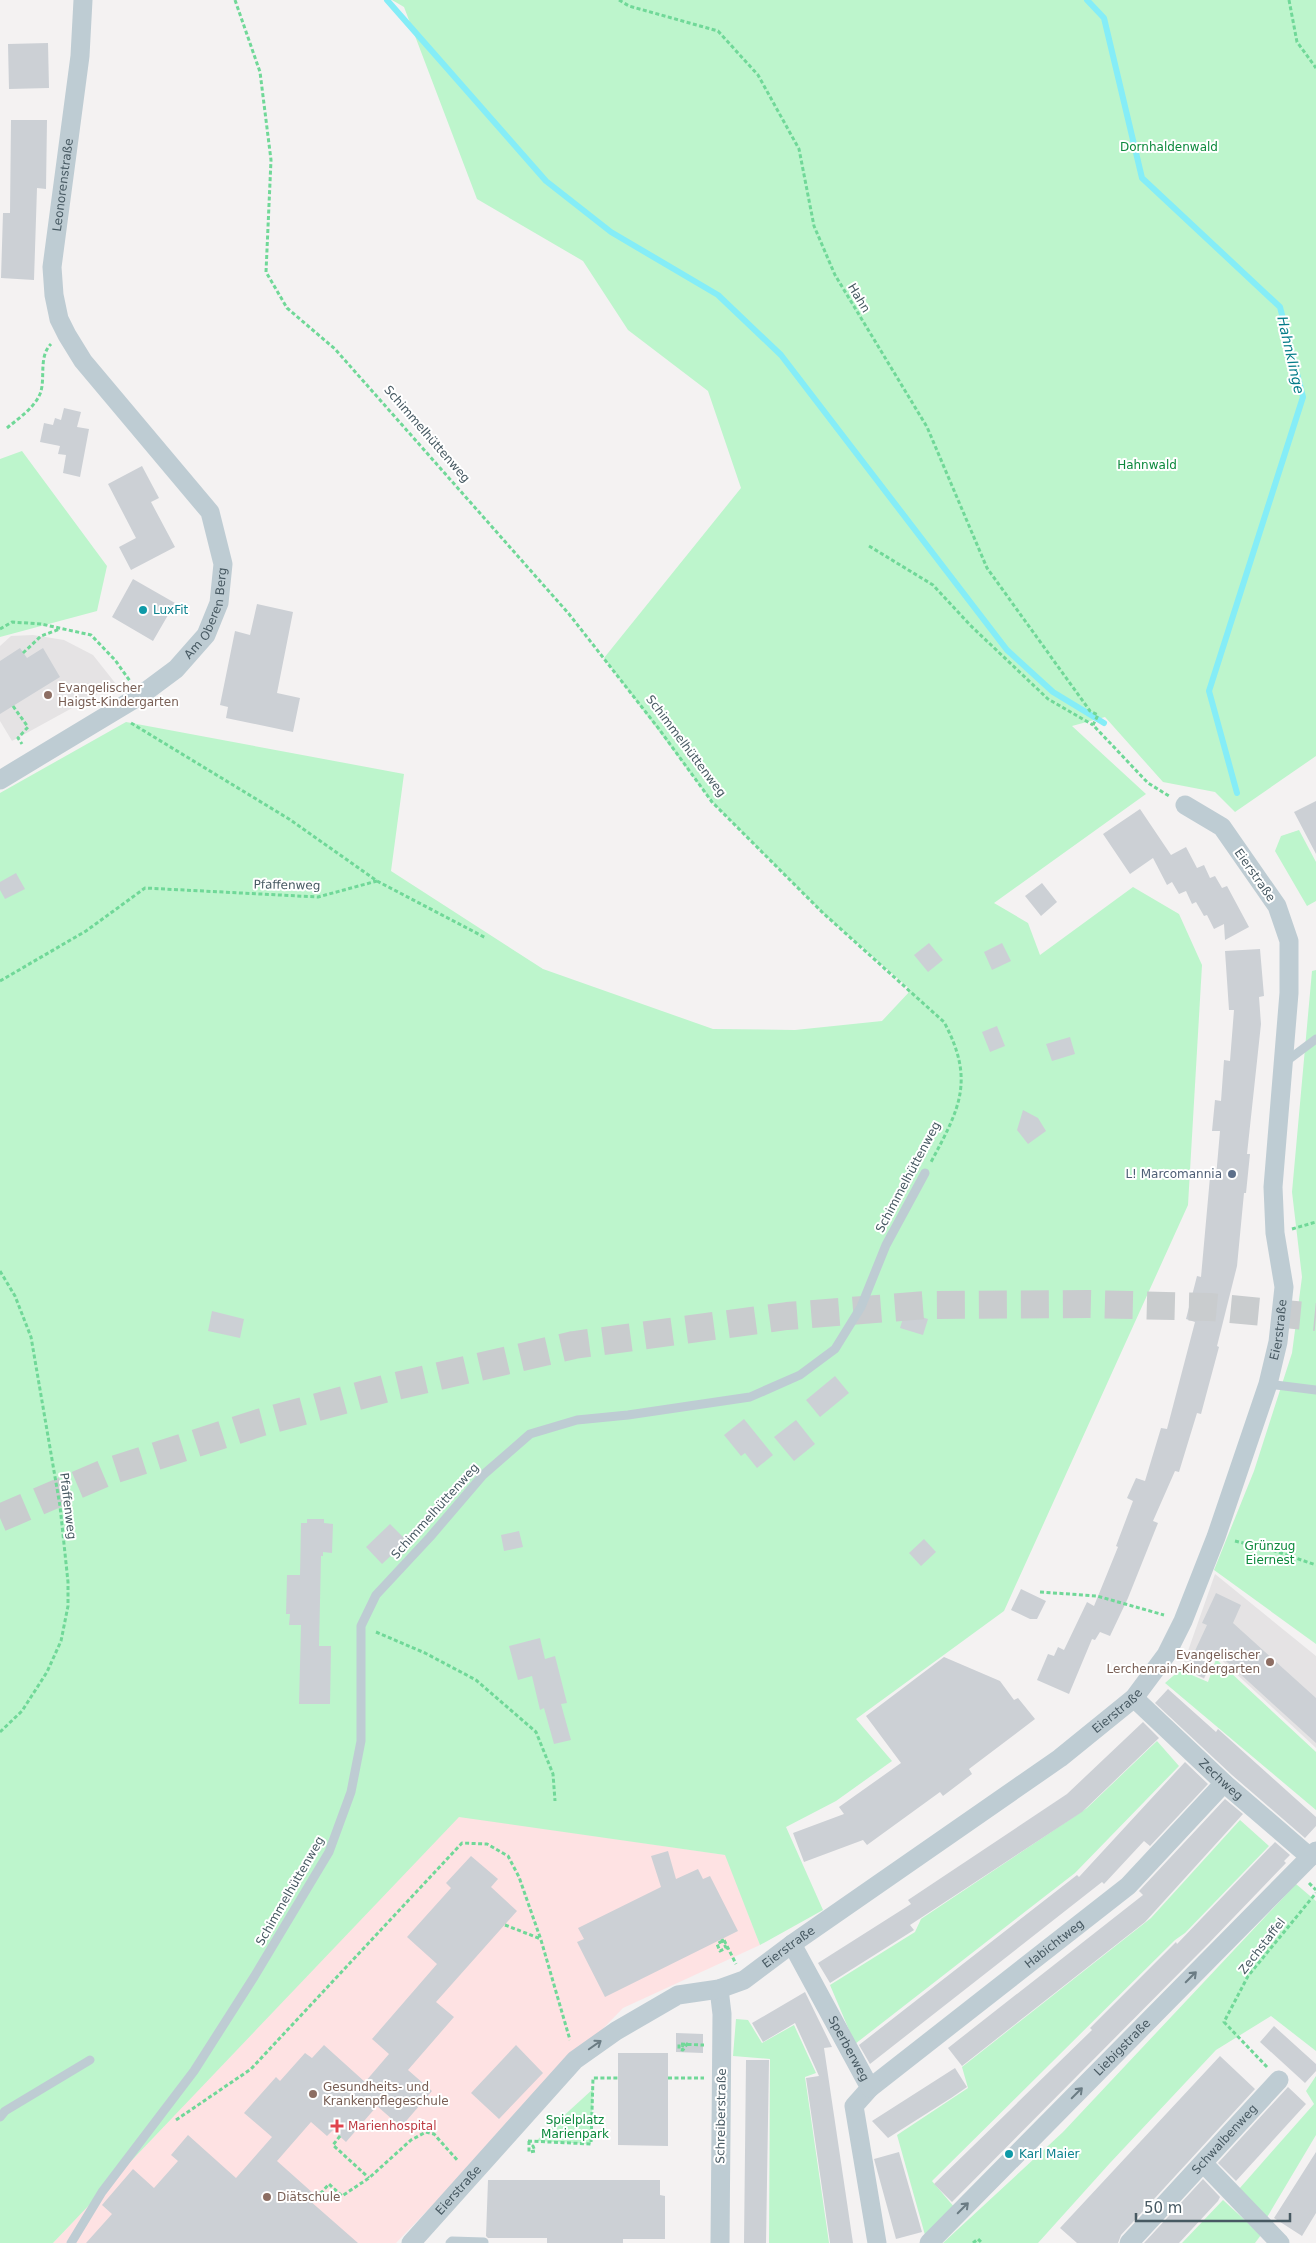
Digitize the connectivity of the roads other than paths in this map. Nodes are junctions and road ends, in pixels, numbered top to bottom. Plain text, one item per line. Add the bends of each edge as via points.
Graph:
1 (83, 0) edge
2 (83, 361) joint
3 (0, 780) edge
4 (1185, 805) road end
5 (1316, 1039) edge
6 (1284, 1063) junction
7 (925, 1173) road end
8 (1268, 1384) junction
9 (1316, 1390) edge
10 (1134, 1698) junction
11 (1224, 1783) junction
12 (1313, 1854) edge
13 (792, 1944) junction
14 (719, 1989) junction
15 (90, 2060) dead end
16 (1279, 2080) road end
17 (870, 2088) junction
18 (0, 2117) edge
19 (1203, 2163) junction
20 (484, 2242) edge
21 (71, 2243) edge
22 (411, 2243) edge
23 (450, 2243) edge
24 (720, 2243) edge
25 (877, 2243) edge
26 (929, 2243) edge
27 (1129, 2243) edge
28 (1280, 2243) edge

1 - 2 street, Leonorenstraße via 80,56 52,266 60,319
2 - 3 street, Am Oberen Berg via 210,512 223,564 219,603 206,635 176,669 141,695
4 - 6 street, Eierstraße via 1222,827 1276,906 1288,941 1289,993
5 - 6 lane
6 - 8 street, Eierstraße via 1273,1187 1284,1287 1278,1342
7 - 21 lane, Schimmelhüttenweg via 886,1245 861,1307 836,1350 800,1375 750,1396 577,1420 530,1434 483,1475 376,1595 361,1626 361,1741 351,1792 329,1852 199,2063 102,2192
8 - 9 lane
8 - 10 street, Eierstraße via 1216,1537 1183,1621 1166,1655
10 - 11 street, Zechweg
10 - 13 street, Eierstraße via 1060,1758
11 - 12 street, Zechweg
11 - 17 street, Habichtweg via 1128,1886
26 -> 12 street, Liebigstraße
13 - 14 street, Eierstraße via 744,1980
13 - 17 street, Sperberweg
22 -> 14 street, Eierstraße via 575,2060 616,2031 678,1995
14 - 24 street, Schreiberstraße via 722,2014
15 - 18 lane
16 - 19 street, Schwalbenweg
17 - 25 street, Sperberweg via 854,2106
19 - 27 street, Schwalbenweg
19 - 28 street
20 - 23 lane

